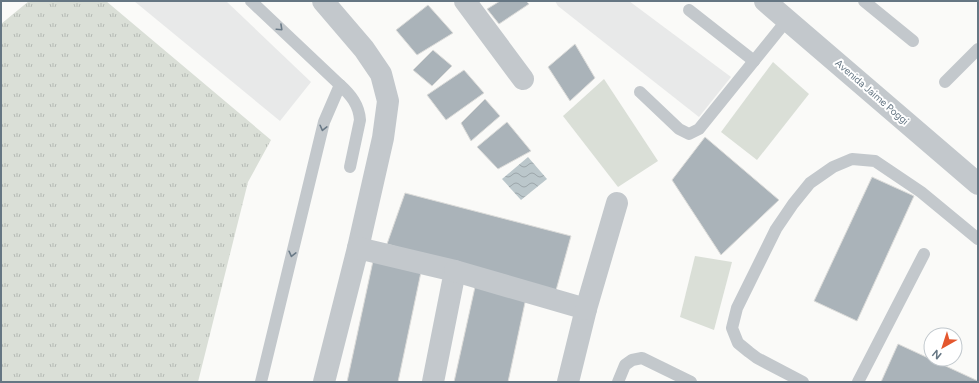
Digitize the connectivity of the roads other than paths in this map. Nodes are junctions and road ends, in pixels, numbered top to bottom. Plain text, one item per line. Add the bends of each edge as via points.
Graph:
1 (251, 1) edge
2 (324, 1) edge
3 (465, 1) edge
4 (765, 1) edge
5 (864, 1) edge
6 (689, 10) dead end
7 (787, 20) junction
8 (913, 41) dead end
9 (978, 49) edge
10 (754, 61) junction
11 (523, 79) dead end
12 (945, 82) dead end
13 (340, 85) junction
14 (640, 92) dead end
15 (350, 167) dead end
16 (978, 184) edge
17 (617, 203) dead end
18 (978, 239) edge
19 (358, 248) junction
20 (924, 254) dead end
21 (455, 271) junction
22 (586, 309) junction
23 (261, 382) edge
24 (324, 382) edge
25 (432, 382) edge
26 (568, 382) edge
27 (618, 382) edge
28 (691, 382) edge
29 (803, 382) edge
30 (858, 382) edge

1 -> 13 lane
2 - 19 street via 381,74 388,101 383,138
3 - 11 street
4 - 7 street, Avenida Jaime Poggi
5 - 8 lane
6 - 10 lane
7 - 10 lane
7 - 16 street, Avenida Jaime Poggi
9 - 12 lane
10 - 14 lane via 698,129 689,134 679,129
13 - 15 lane via 352,96 360,112
13 -> 23 lane via 324,122
17 - 22 street
18 - 29 lane via 922,192 875,161 852,159 833,167 810,183 776,229 737,308 732,328 738,342 749,352
19 - 21 street
19 - 24 street
20 - 30 lane
21 - 22 street
21 - 25 street
22 - 26 street
27 - 28 lane via 625,365 642,358

